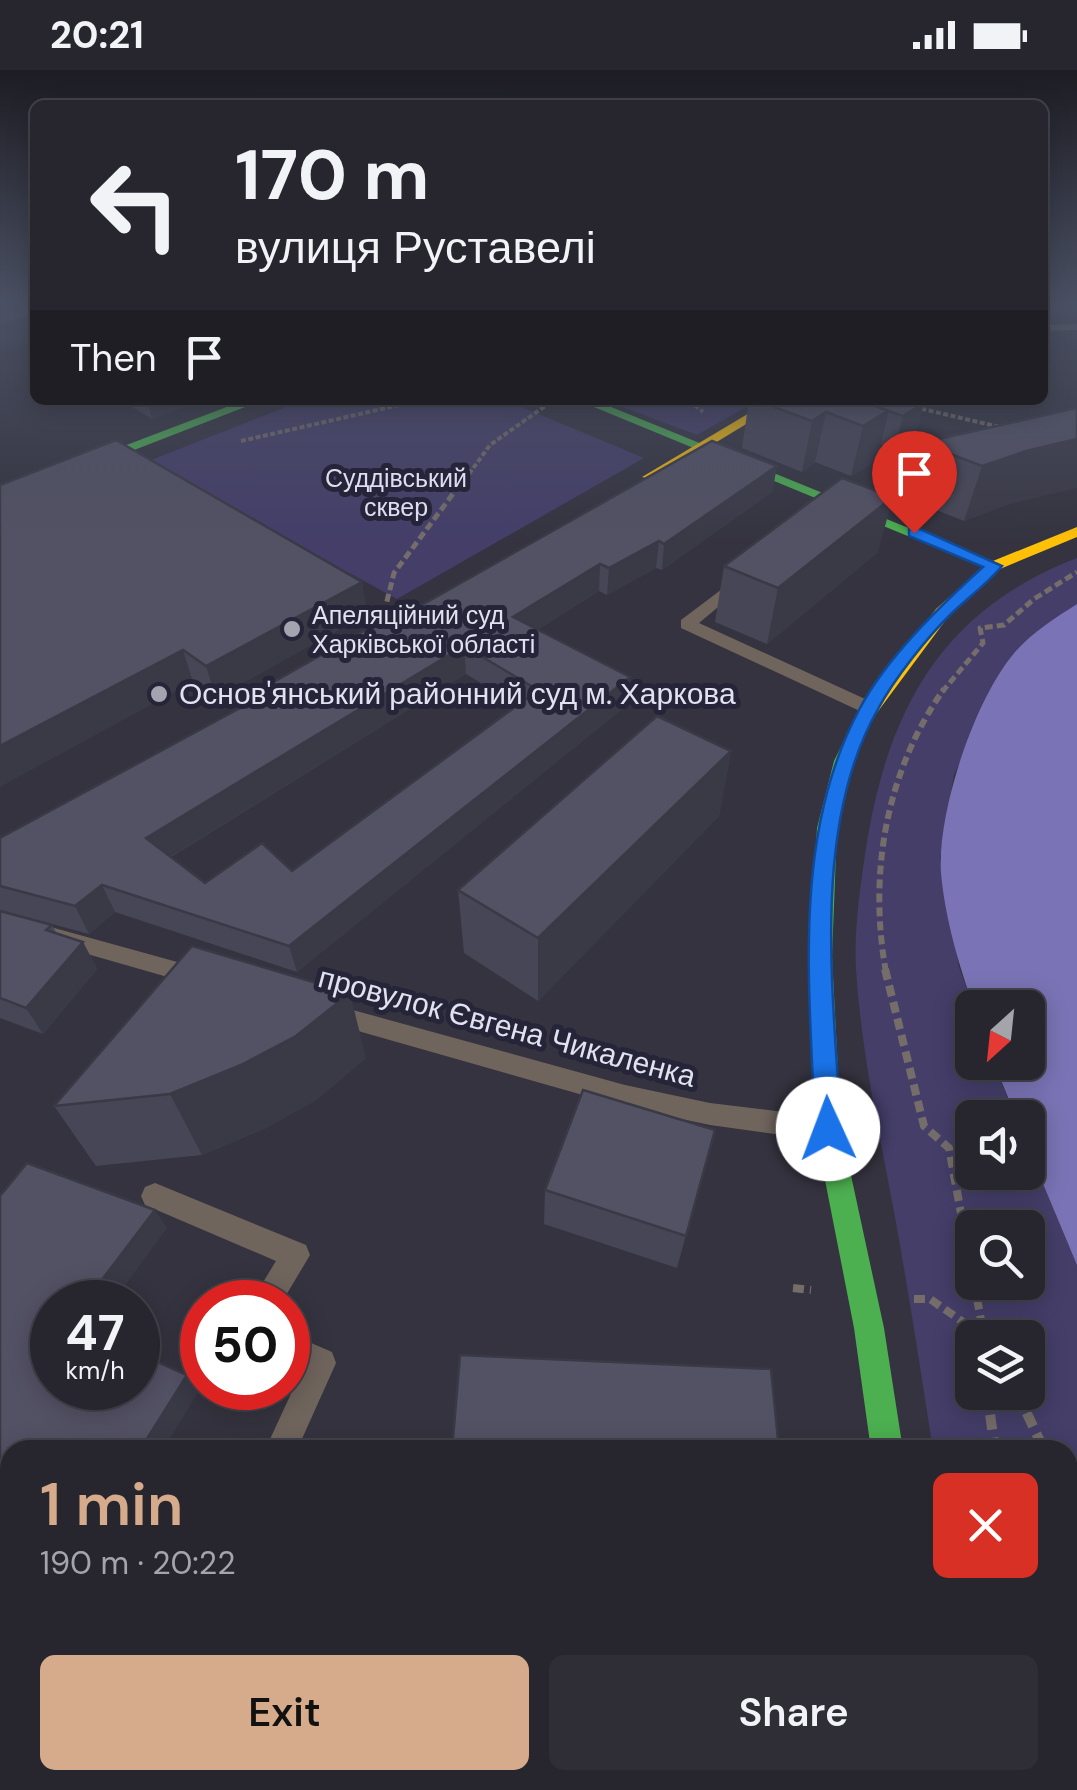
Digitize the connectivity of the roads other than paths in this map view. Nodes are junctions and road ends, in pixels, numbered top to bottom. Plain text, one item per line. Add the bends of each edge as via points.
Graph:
1 (244, 405) edge
2 (596, 405) edge
3 (774, 409) edge
4 (836, 437) edge
5 (703, 446) junction
6 (964, 473) edge
7 (628, 490) edge
8 (0, 498) edge
9 (1077, 532) edge
10 (994, 566) junction
11 (754, 569) edge
12 (869, 708) junction
13 (0, 921) edge
14 (228, 985) edge
15 (304, 1006) edge
16 (828, 1129) junction
17 (156, 1196) dead end
18 (280, 1280) edge
19 (310, 1358) edge
20 (310, 1388) edge
21 (300, 1410) edge
22 (286, 1440) edge
23 (886, 1440) edge

1 - 8 main road
2 - 5 main road
3 - 5 main road
4 - 6 lane via 947,477
5 - 7 main road
5 - 10 main road
9 - 10 main road
10 - 12 main road via 942,613
11 - 12 lane via 687,624
12 - 16 main road via 844,762 827,828 820,956
13 - 14 lane
15 - 16 lane, провулок Євгена Чикаленка via 625,1096
16 - 23 main road
17 - 18 lane via 296,1255
19 - 20 lane via 321,1363
21 - 22 lane

